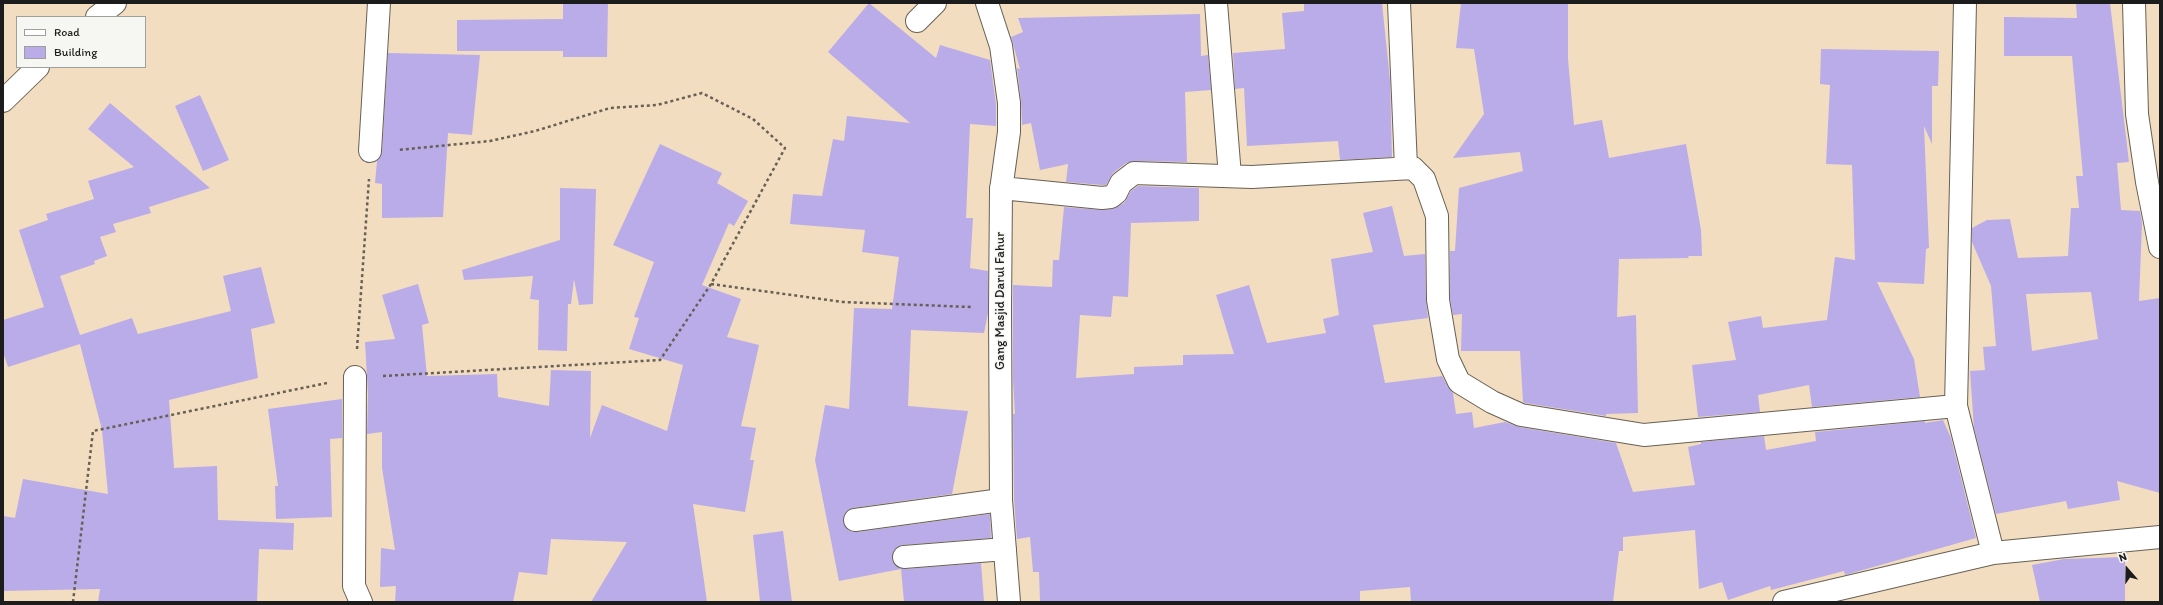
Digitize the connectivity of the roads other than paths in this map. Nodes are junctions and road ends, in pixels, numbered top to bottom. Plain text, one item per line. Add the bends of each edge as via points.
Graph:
1 (114, 3) edge
2 (379, 3) edge
3 (935, 3) edge
4 (987, 3) edge
5 (1216, 3) edge
6 (1399, 3) edge
7 (1965, 3) edge
8 (2134, 3) edge
9 (99, 16) edge
10 (917, 21) dead end
11 (37, 68) edge
12 (3, 101) edge
13 (370, 152) road end
14 (1406, 167) junction
15 (1230, 176) junction
16 (1001, 188) junction
17 (2160, 247) edge
18 (355, 378) road end
19 (1956, 406) junction
20 (1001, 500) junction
21 (855, 520) dead end
22 (2160, 537) edge
23 (1005, 549) junction
24 (1993, 553) junction
25 (904, 557) dead end
26 (361, 602) edge
27 (1009, 602) edge
28 (1784, 602) edge

1 - 9 street
2 - 13 street
3 - 10 street
4 - 16 street, Gang Masjid Darul Fahur via 1001,46 1009,103 1009,132
5 - 15 street
6 - 14 street
7 - 19 street
8 - 17 street via 2137,114
11 - 12 street
14 - 15 street via 1252,177
14 - 19 street via 1413,168 1424,179 1437,216 1438,300 1448,359 1460,382 1492,402 1521,415 1644,435
15 - 16 street via 1134,173 1121,183 1116,193 1102,198
16 - 20 street, Gang Masjid Darul Fahur
18 - 26 street via 354,586
19 - 24 street
20 - 21 street
20 - 23 street, Gang Masjid Darul Fahur
22 - 24 street
23 - 25 street
23 - 27 street, Gang Masjid Darul Fahur
24 - 28 street

